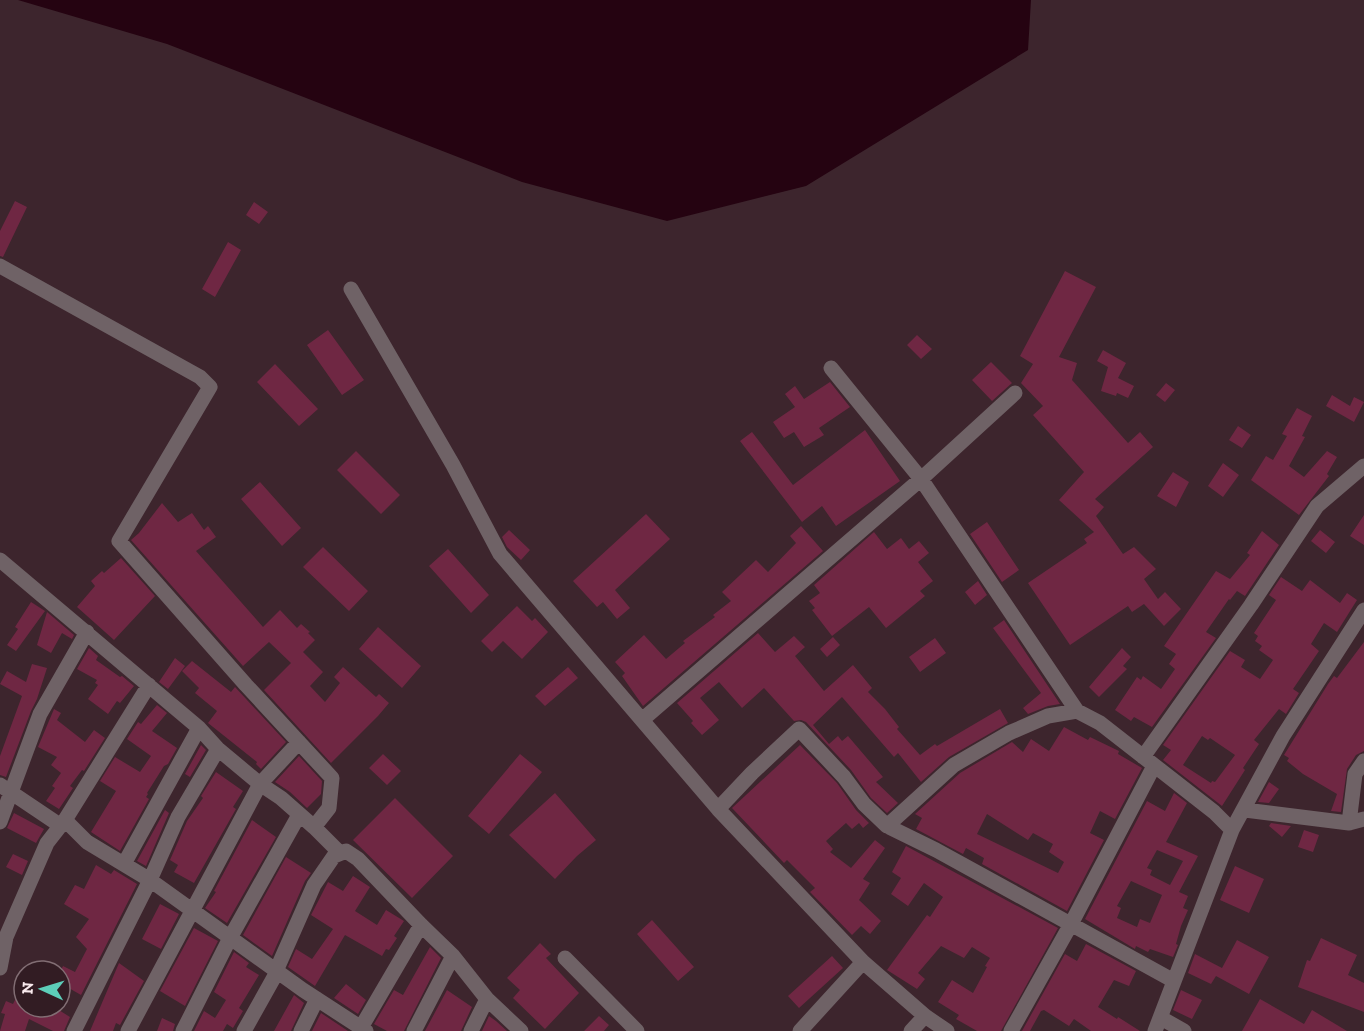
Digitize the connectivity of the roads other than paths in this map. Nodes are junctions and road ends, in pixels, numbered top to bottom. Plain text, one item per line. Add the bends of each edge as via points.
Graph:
1 (0, 266) edge
2 (351, 289) dead end
3 (831, 368) dead end
4 (1015, 393) dead end
5 (1362, 471) edge
6 (921, 479) junction
7 (0, 560) edge
8 (1364, 610) edge
9 (87, 632) junction
10 (149, 685) junction
11 (1077, 711) junction
12 (642, 720) junction
13 (199, 728) junction
14 (299, 742) junction
15 (218, 749) junction
16 (1364, 761) edge
17 (1149, 762) junction
18 (260, 784) junction
19 (6, 789) edge
20 (718, 809) junction
21 (1245, 810) junction
22 (299, 815) junction
23 (1357, 821) edge
24 (0, 822) edge
25 (63, 823) junction
26 (887, 826) junction
27 (314, 827) junction
28 (1232, 830) junction
29 (340, 853) junction
30 (124, 864) junction
31 (150, 880) junction
32 (191, 911) junction
33 (1071, 924) junction
34 (421, 925) junction
35 (230, 938) junction
36 (2, 948) edge
37 (453, 956) junction
38 (566, 958) dead end
39 (863, 962) junction
40 (0, 968) edge
41 (276, 971) junction
42 (1174, 981) junction
43 (317, 999) junction
44 (487, 999) junction
45 (925, 1016) junction
46 (1158, 1024) edge
47 (362, 1030) edge
48 (74, 1031) edge
49 (128, 1031) edge
50 (183, 1031) edge
51 (244, 1031) edge
52 (301, 1031) edge
53 (414, 1031) edge
54 (471, 1031) edge
55 (521, 1031) edge
56 (637, 1031) edge
57 (800, 1031) edge
58 (911, 1031) edge
59 (948, 1031) edge
60 (1011, 1031) edge
61 (1184, 1031) edge

1 - 14 street via 200,377 210,387 119,541
2 - 12 street via 500,554
3 - 6 street
4 - 6 street
5 - 17 street via 1317,506
6 - 11 street
6 - 12 street
7 - 9 street
8 - 21 street via 1283,736
9 - 10 street
9 - 19 street via 40,714
10 - 13 street
10 - 25 street
11 - 17 street via 1100,723
11 - 26 street via 1048,716 1009,733 954,765
12 - 20 street
13 - 15 street
13 - 30 street
14 - 18 street
14 - 27 street via 332,778 329,808
15 - 18 street
15 - 31 street via 178,817
16 - 23 street via 1355,774
17 - 28 street
17 - 33 street
18 - 22 street
18 - 32 street
19 - 24 street
19 - 25 street
20 - 26 street via 799,729
20 - 39 street
21 - 23 street
21 - 28 street
22 - 27 street
22 - 35 street
25 - 30 street
25 - 36 street via 47,843
26 - 33 street
27 - 29 street
28 - 42 street
29 - 34 street via 349,852 358,859
29 - 41 street via 314,885
30 - 31 street
31 - 32 street
31 - 48 street
32 - 35 street
32 - 49 street
33 - 42 street
33 - 60 street
34 - 37 street
34 - 47 street
35 - 41 street
35 - 50 street
36 - 40 street
37 - 44 street
37 - 53 street
38 - 56 street
39 - 45 street
39 - 57 street
41 - 43 street
41 - 51 street
42 - 46 street
43 - 47 street
43 - 52 street
44 - 54 street
44 - 55 street
45 - 58 street
45 - 59 street
46 - 61 street

